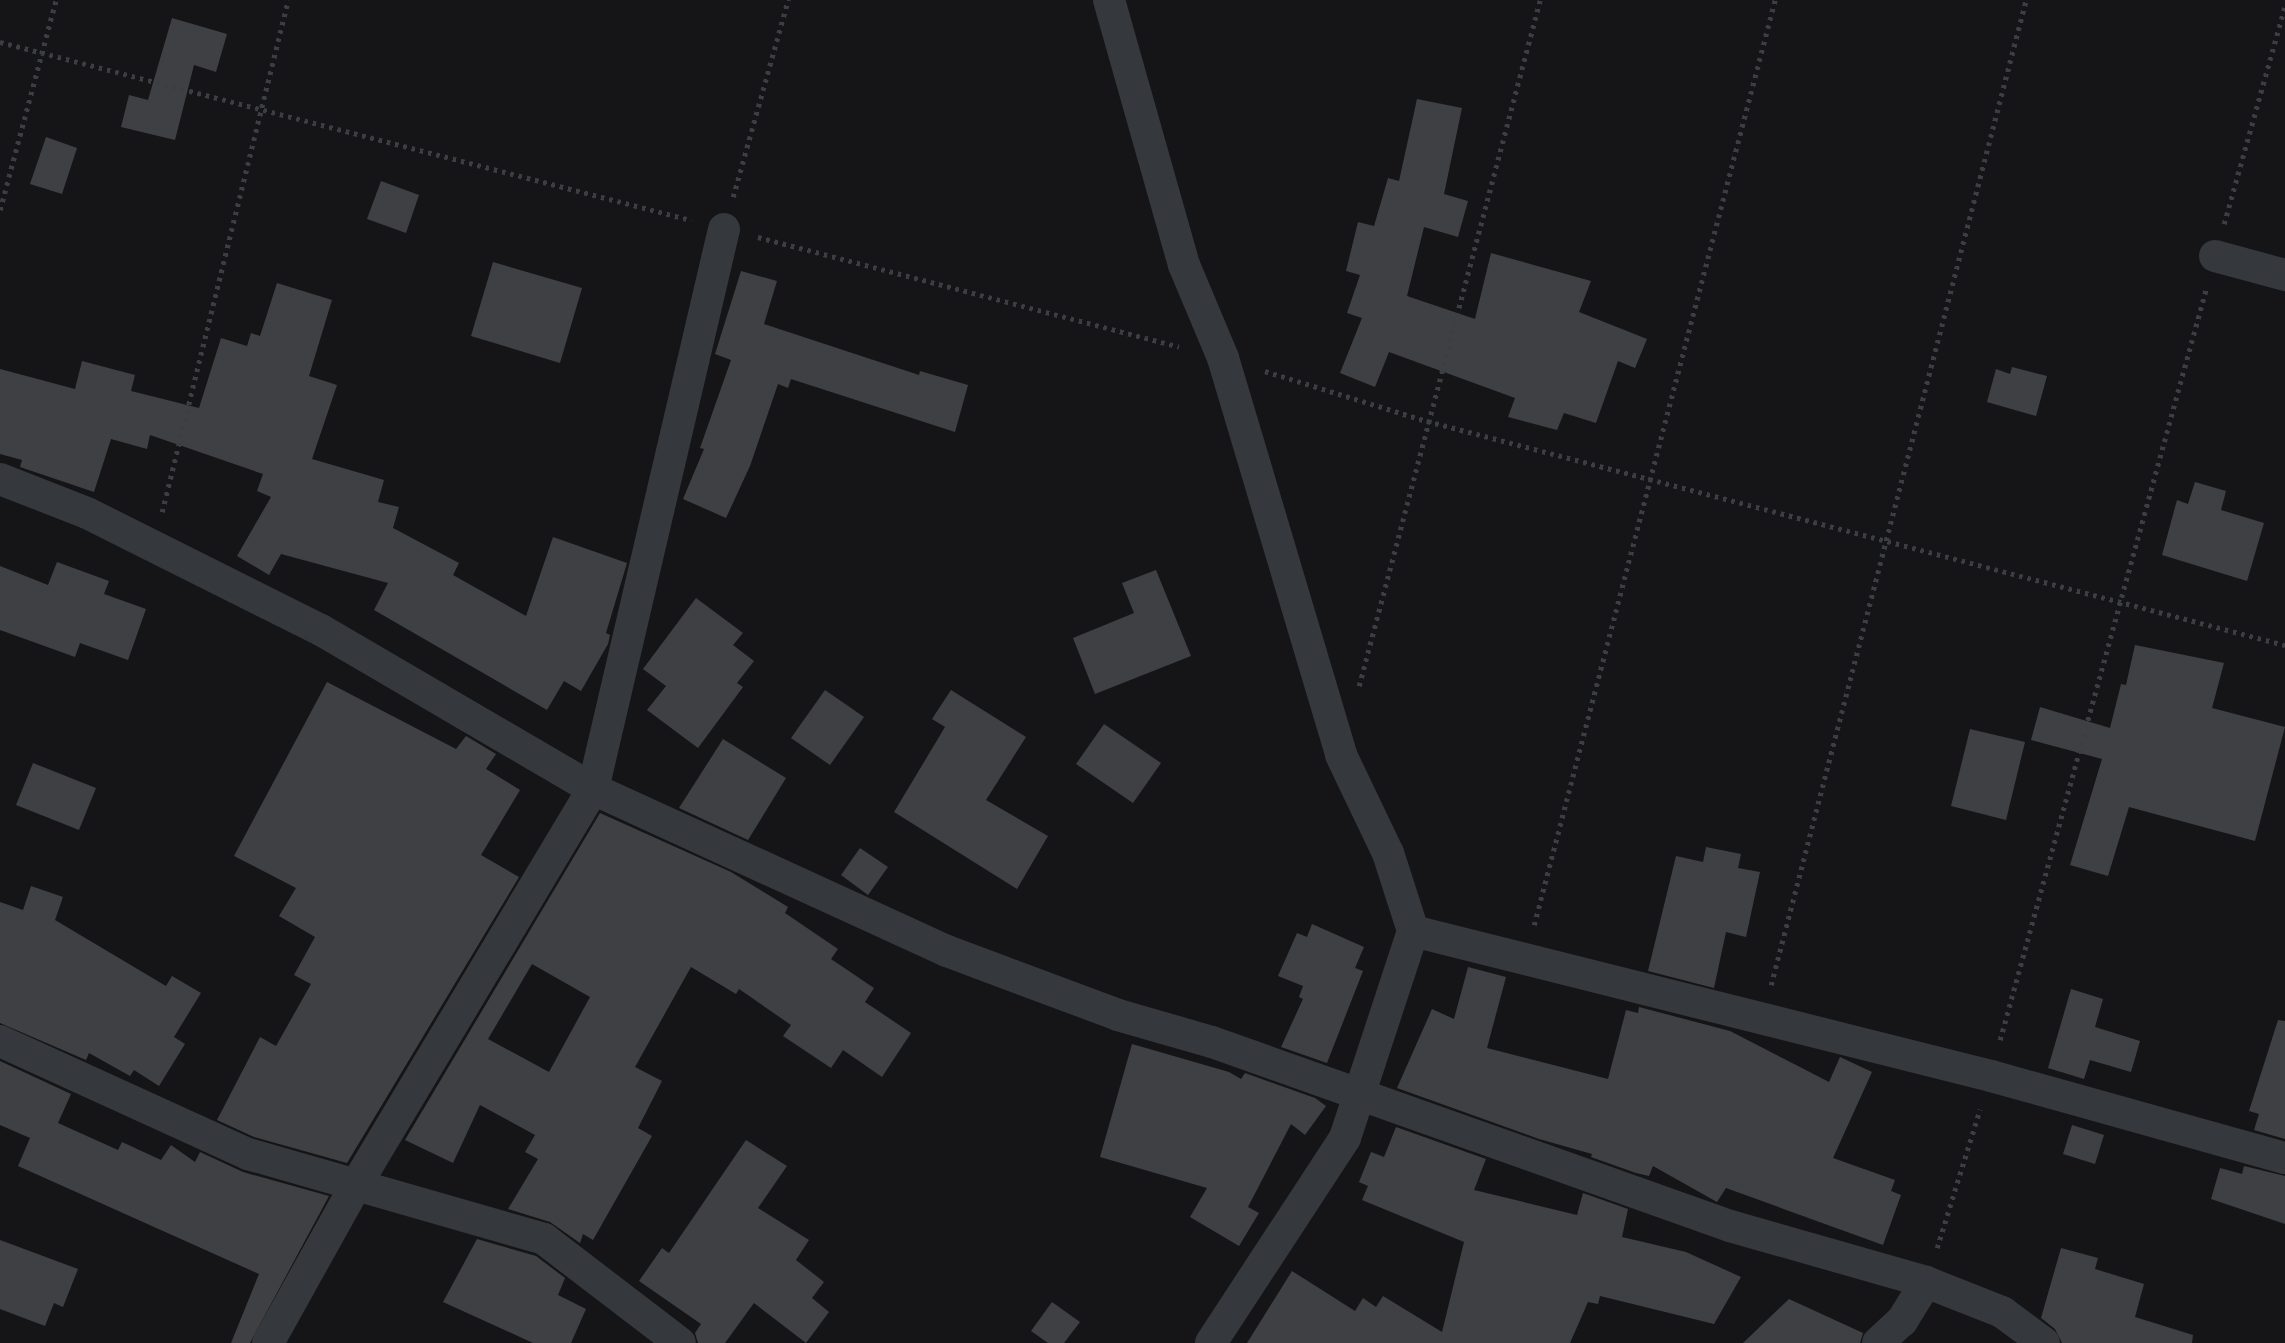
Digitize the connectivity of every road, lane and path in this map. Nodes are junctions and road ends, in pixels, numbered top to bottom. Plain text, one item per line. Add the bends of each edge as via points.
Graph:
1 (56, 0) edge
2 (288, 0) edge
3 (788, 0) edge
4 (1109, 0) edge
5 (1540, 0) edge
6 (1775, 0) edge
7 (2026, 0) edge
8 (2285, 5) edge
9 (0, 42) edge
10 (41, 53) junction
11 (259, 111) junction
12 (0, 210) edge
13 (724, 229) junction
14 (2215, 256) junction
15 (2285, 275) edge
16 (1223, 358) junction
17 (1427, 421) junction
18 (0, 479) edge
19 (1651, 480) junction
20 (1884, 541) junction
21 (154, 546) junction
22 (2120, 602) junction
23 (2285, 645) edge
24 (1359, 688) dead end
25 (593, 789) junction
26 (1413, 931) junction
27 (1525, 959) junction
28 (1762, 1018) junction
29 (0, 1041) edge
30 (1991, 1076) junction
31 (1361, 1094) junction
32 (2285, 1158) edge
33 (356, 1185) junction
34 (1926, 1282) junction
35 (268, 1343) edge
36 (680, 1343) edge
37 (1211, 1343) edge
38 (1878, 1343) edge
39 (2044, 1343) edge

1 - 10 path
2 - 11 path
3 - 13 path
4 - 16 street via 1184,265
5 - 17 path
6 - 19 path
7 - 20 path
8 - 14 path
9 - 10 path
10 - 11 path
10 - 12 path
11 - 13 path
11 - 21 path
13 - 16 path
13 - 25 street
14 - 15 street
14 - 22 path
16 - 17 path
16 - 26 street via 1342,755 1388,853
17 - 19 path
17 - 24 path
18 - 21 street via 87,513
19 - 20 path
19 - 27 path
20 - 22 path
20 - 28 path
21 - 25 street via 321,630
22 - 23 path
22 - 30 path
25 - 31 street via 947,951 1118,1015
25 - 33 street
26 - 27 street
26 - 31 street
27 - 28 street
28 - 30 street
29 - 33 street via 248,1154
30 - 32 street
30 - 34 path
31 - 34 street via 1730,1226
31 - 37 street via 1345,1138
33 - 35 street
33 - 36 street via 544,1239
34 - 38 street via 1902,1321
34 - 39 street via 2002,1312

